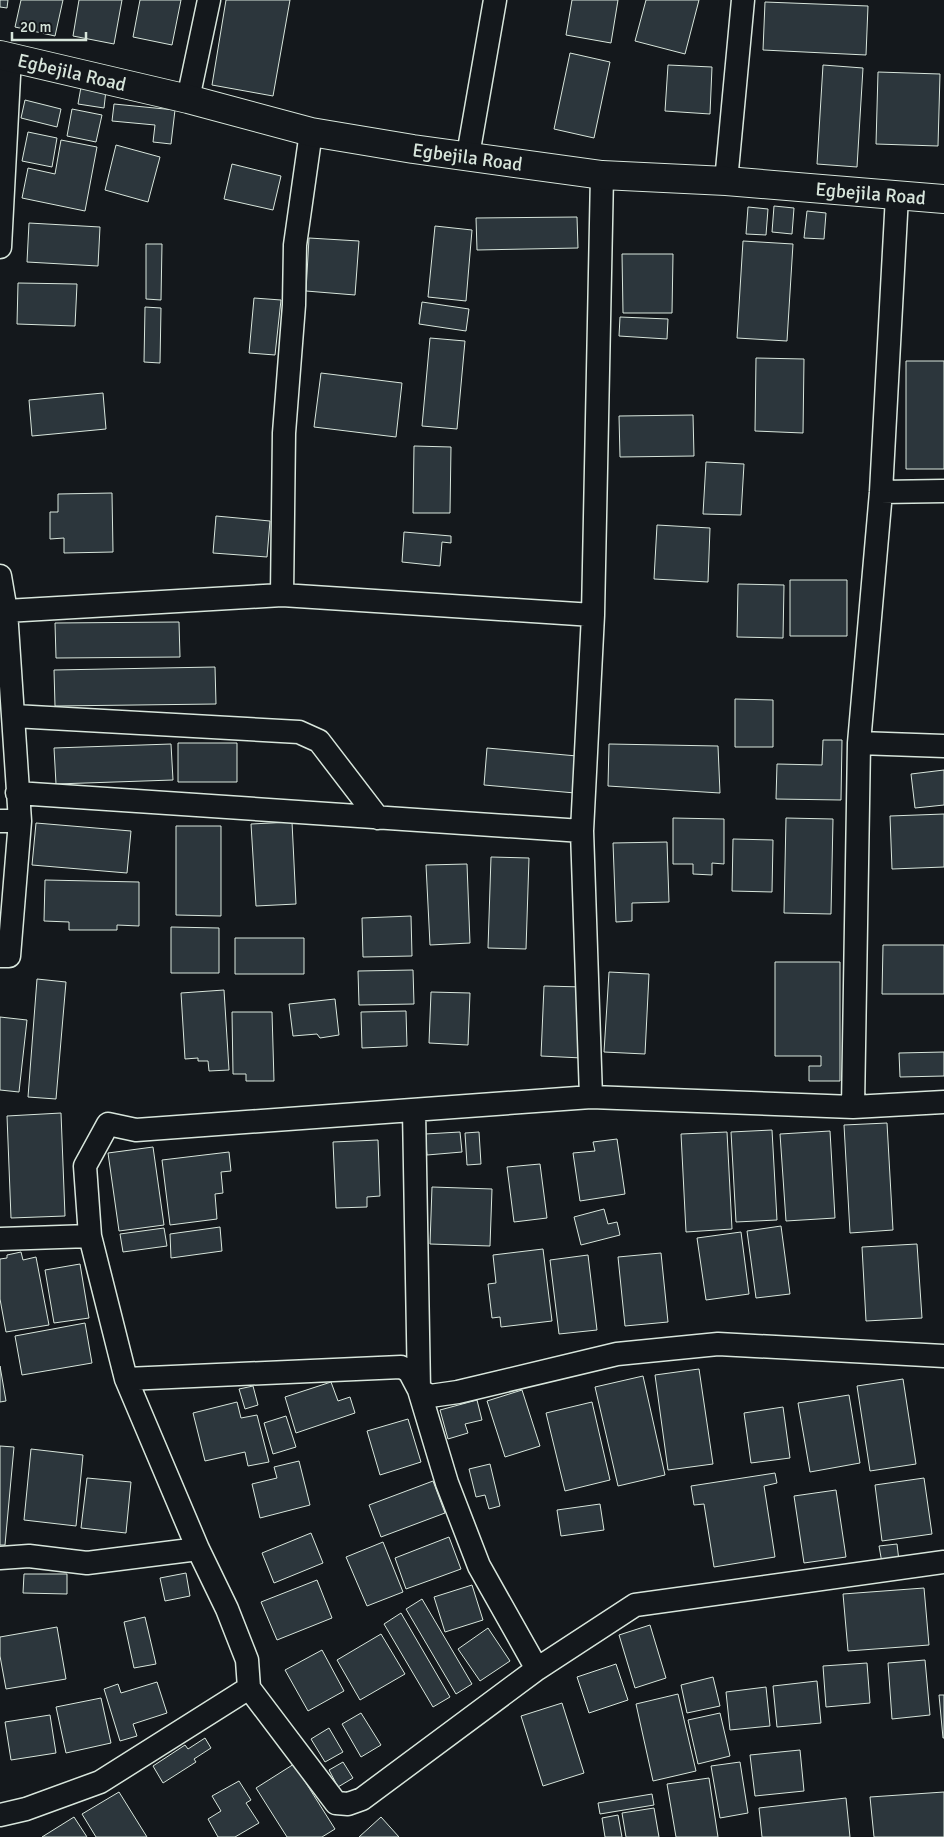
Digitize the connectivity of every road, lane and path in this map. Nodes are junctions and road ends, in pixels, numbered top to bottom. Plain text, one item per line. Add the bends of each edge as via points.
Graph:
1 (209, 0) edge
2 (495, 0) edge
3 (744, 0) edge
4 (5, 56) edge
5 (188, 99) junction
6 (311, 132) junction
7 (468, 155) junction
8 (602, 175) junction
9 (726, 181) junction
10 (897, 196) junction
11 (944, 199) edge
12 (0, 246) edge
13 (944, 491) edge
14 (881, 492) junction
15 (0, 576) edge
16 (282, 595) junction
17 (6, 611) junction
18 (593, 615) junction
19 (14, 716) junction
20 (859, 743) junction
21 (944, 746) edge
22 (18, 794) junction
23 (378, 818) junction
24 (10, 821) edge
25 (582, 831) junction
26 (0, 956) edge
27 (591, 1097) junction
28 (944, 1102) edge
29 (853, 1107) junction
30 (414, 1110) junction
31 (90, 1236) junction
32 (0, 1239) edge
33 (944, 1356) edge
34 (126, 1380) junction
35 (419, 1390) junction
36 (198, 1549) junction
37 (0, 1558) edge
38 (944, 1562) edge
39 (537, 1668) junction
40 (249, 1688) junction
41 (0, 1815) edge

1 - 5 street
2 - 7 street
3 - 9 street
4 - 5 street, Egbejila Road
4 - 12 street
5 - 6 street, Egbejila Road
6 - 7 street, Egbejila Road
6 - 16 street via 295,245 294,305 284,433
7 - 8 street, Egbejila Road
8 - 9 street, Egbejila Road
8 - 18 street
9 - 10 street, Egbejila Road
10 - 11 street, Egbejila Road
10 - 14 street
13 - 14 street
14 - 20 street
15 - 17 street
16 - 17 street
16 - 18 street
17 - 19 street
18 - 25 street
19 - 22 street
19 - 23 street via 299,732 319,741
20 - 21 street
20 - 29 street
22 - 23 street
22 - 24 street
23 - 25 street
24 - 26 street via 10,956
25 - 27 street
27 - 29 street
27 - 30 street
28 - 29 street
30 - 31 street via 136,1130 108,1124 85,1166
30 - 35 street
31 - 32 street
31 - 34 street
33 - 35 street via 718,1344 617,1354 458,1392 430,1396
34 - 35 street via 401,1367 409,1371
34 - 36 street
35 - 39 street via 447,1483 479,1566
36 - 37 street via 87,1562 29,1556
36 - 40 street via 247,1660
38 - 39 street via 635,1605
39 - 40 street via 362,1798 348,1804 336,1803
40 - 41 street via 100,1782

